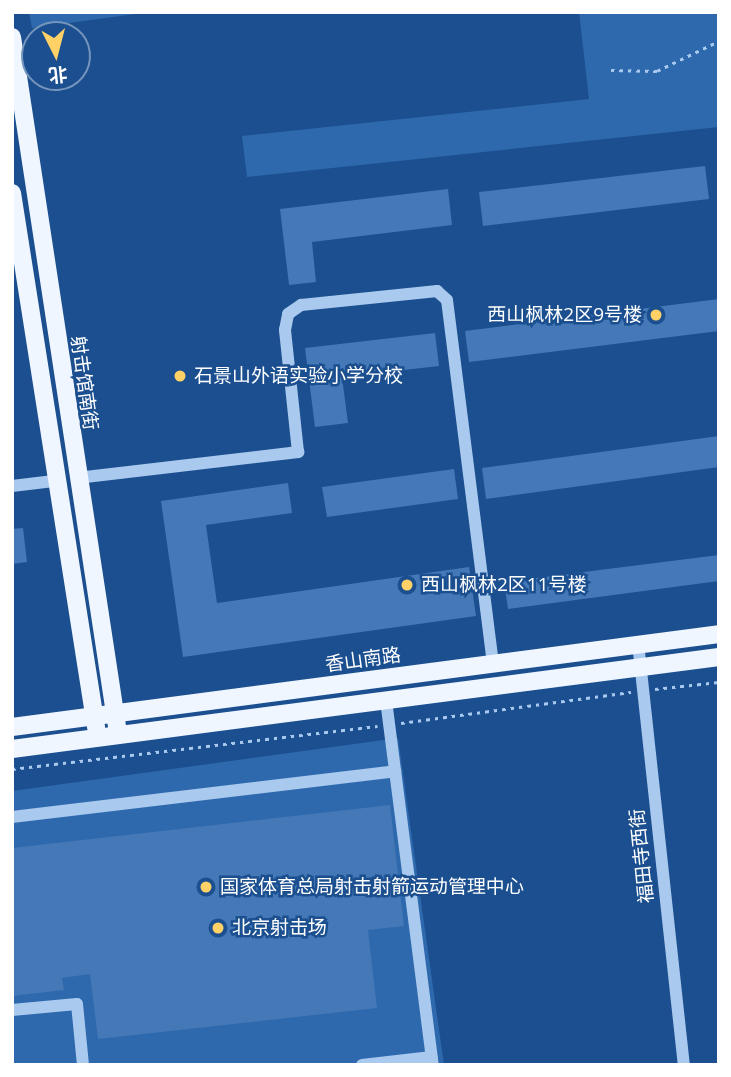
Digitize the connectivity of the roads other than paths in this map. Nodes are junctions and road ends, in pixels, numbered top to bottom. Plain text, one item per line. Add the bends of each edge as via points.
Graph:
1 (12, 37) edge
2 (12, 193) edge
3 (76, 478) junction
4 (54, 481) junction
5 (12, 486) edge
6 (719, 634) edge
7 (638, 643) junction
8 (719, 657) edge
9 (493, 663) junction
10 (642, 667) junction
11 (386, 700) junction
12 (116, 715) junction
13 (95, 717) junction
14 (12, 727) edge
15 (119, 734) junction
16 (98, 738) junction
17 (12, 749) edge
18 (395, 771) junction
19 (12, 817) edge
20 (12, 1010) edge
21 (432, 1061) edge
22 (83, 1065) edge
23 (362, 1065) edge
24 (684, 1065) edge

1 - 3 main road, 射击馆南街
2 - 4 main road
3 - 9 street via 298,452 285,330 288,314 300,305 436,291 447,300
3 - 12 main road, 射击馆南街
4 - 5 street
4 - 13 main road
6 - 7 main road, 香山南路
7 - 9 main road, 香山南路
7 - 10 street, 福田寺西街
8 - 10 main road
9 - 12 main road, 香山南路
10 - 11 main road
10 - 24 street, 福田寺西街
11 - 15 main road
11 - 18 street
12 - 13 main road, 香山南路
12 - 15 main road, 射击馆南街
13 - 14 main road, 香山南路
13 - 16 main road
15 - 16 main road
16 - 17 main road
18 - 19 street
18 - 21 street
20 - 22 street via 77,1004
21 - 23 street

